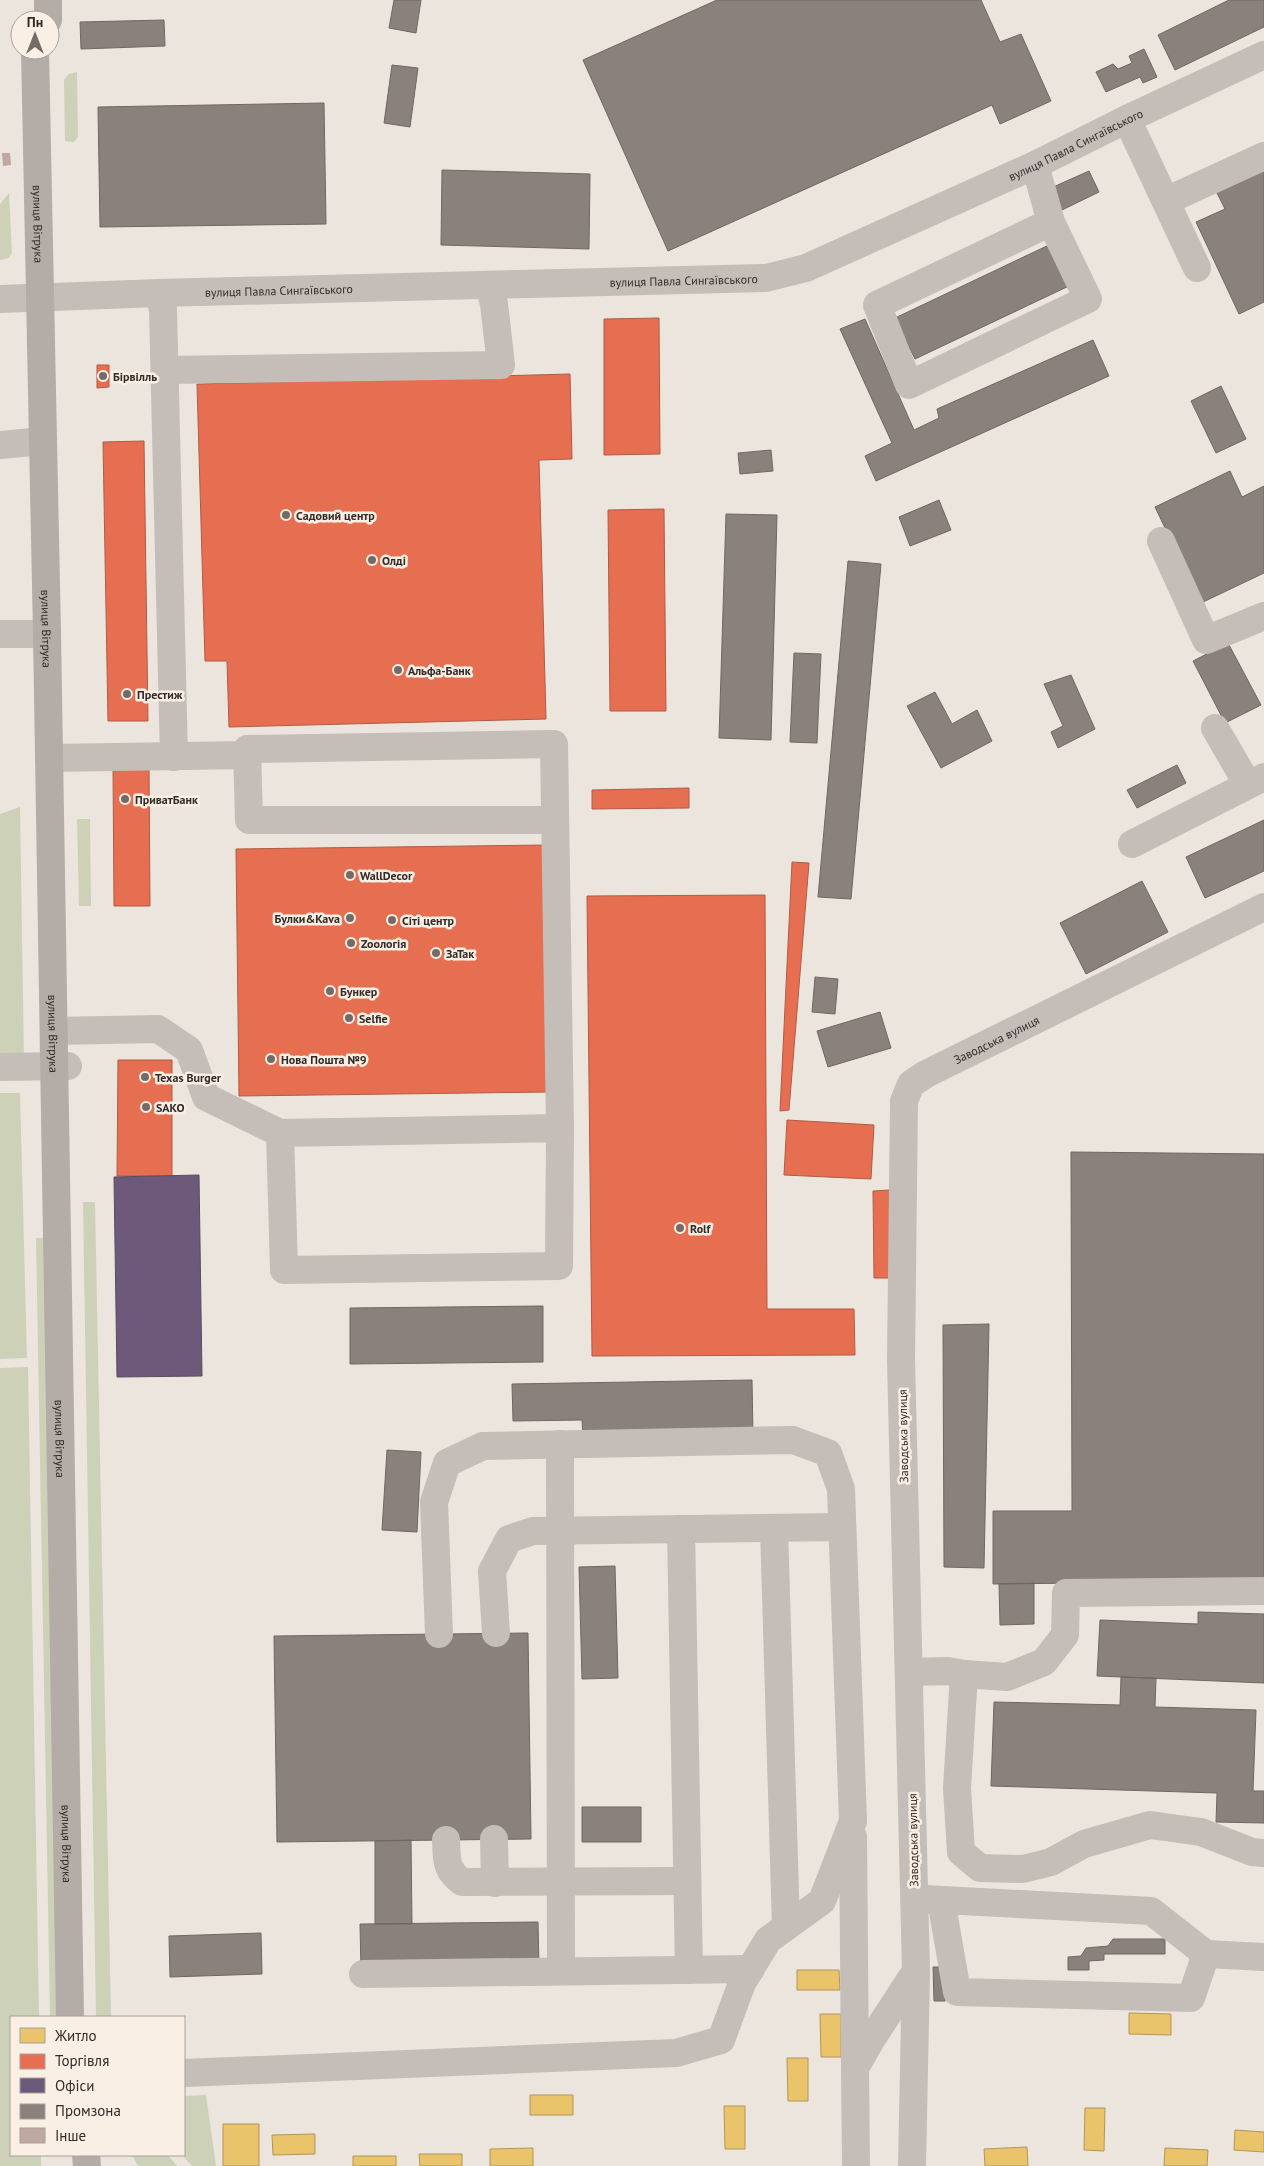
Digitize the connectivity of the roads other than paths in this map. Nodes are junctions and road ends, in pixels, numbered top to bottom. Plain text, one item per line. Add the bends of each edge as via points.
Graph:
1 (1264, 55) edge
2 (35, 60) edge
3 (49, 60) edge
4 (1127, 119) junction
5 (1264, 156) edge
6 (1035, 165) junction
7 (1166, 201) junction
8 (1051, 222) junction
9 (1197, 268) dead end
10 (489, 286) junction
11 (159, 293) junction
12 (48, 297) junction
13 (0, 299) edge
14 (165, 370) junction
15 (44, 441) junction
16 (0, 445) edge
17 (1161, 541) dead end
18 (1264, 616) edge
19 (0, 634) edge
20 (47, 634) junction
21 (1215, 728) dead end
22 (247, 755) junction
23 (174, 757) junction
24 (56, 758) junction
25 (1256, 781) edge
26 (556, 820) junction
27 (1132, 844) dead end
28 (1264, 907) edge
29 (61, 1031) junction
30 (61, 1066) junction
31 (0, 1067) edge
32 (560, 1128) junction
33 (280, 1133) junction
34 (560, 1444) junction
35 (842, 1527) junction
36 (774, 1528) junction
37 (681, 1529) junction
38 (560, 1531) junction
39 (1264, 1591) edge
40 (496, 1633) dead end
41 (439, 1634) dead end
42 (909, 1672) junction
43 (964, 1674) junction
44 (853, 1821) junction
45 (494, 1839) dead end
46 (446, 1840) dead end
47 (1264, 1853) edge
48 (687, 1881) junction
49 (561, 1882) junction
50 (495, 1883) junction
51 (928, 1900) junction
52 (786, 1927) junction
53 (1206, 1954) junction
54 (1264, 1957) edge
55 (751, 1969) junction
56 (689, 1970) junction
57 (916, 1971) junction
58 (561, 1972) junction
59 (362, 1974) dead end
60 (70, 2016) edge
61 (83, 2016) edge
62 (856, 2068) junction
63 (185, 2073) edge
64 (856, 2166) edge
65 (912, 2166) edge

1 - 4 street, вулиця Павла Сингаївського
2 - 12 main road, вулиця Вітрука
3 - 12 main road, вулиця Вітрука
4 - 6 street, вулиця Павла Сингаївського
4 - 7 street
5 - 7 street
6 - 8 street
6 - 10 street, вулиця Павла Сингаївського via 806,268 766,278
7 - 9 street
8 - 8 street via 1088,299 909,385 877,305
10 - 11 street, вулиця Павла Сингаївського
10 - 14 street via 501,365
11 - 12 street, вулиця Павла Сингаївського
11 - 14 street via 163,310
12 - 13 street, вулиця Павла Сингаївського
12 - 15 main road, вулиця Вітрука
12 - 24 main road, вулиця Вітрука
14 - 23 street
15 - 16 street
15 - 20 main road, вулиця Вітрука
17 - 18 street via 1206,640
19 - 20 street
20 - 24 main road, вулиця Вітрука
21 - 25 street
22 - 23 street
22 - 26 street via 249,820
22 - 26 street via 247,749 554,744
23 - 24 street
24 - 29 main road, вулиця Вітрука
25 - 27 street
26 - 32 street
28 - 42 street, Заводська вулиця via 926,1074 911,1084 906,1092 902,1113 901,1360
29 - 30 main road, вулиця Вітрука
29 - 33 street via 158,1029 189,1050 206,1097
30 - 31 street
30 - 60 main road, вулиця Вітрука
30 - 61 main road, вулиця Вітрука
32 - 33 street
32 - 33 street via 559,1266 284,1270
34 - 35 street via 793,1440 828,1454 841,1489
34 - 38 street
34 - 41 street via 483,1446 448,1463 434,1502
35 - 36 street
35 - 44 street
36 - 37 street
36 - 52 street
37 - 38 street
37 - 48 street
38 - 40 street via 533,1531 509,1539 492,1571
38 - 49 street
39 - 43 street via 1066,1594 1065,1635 1044,1662 1007,1678
42 - 43 street
42 - 51 street, Заводська вулиця
43 - 47 street via 957,1788 961,1852 980,1868 1023,1869 1051,1862 1084,1844 1150,1825 1201,1832 1252,1852
44 - 52 street via 822,1901
44 - 62 street
45 - 50 street
46 - 50 street via 447,1862 452,1874 462,1882
48 - 49 street
48 - 56 street
49 - 50 street
49 - 58 street
51 - 53 street via 1151,1911
51 - 53 street via 957,1992 1191,1998
51 - 57 street, Заводська вулиця
52 - 55 street via 768,1940
53 - 54 street
55 - 56 street
55 - 63 street via 742,1983 721,2040 676,2053
56 - 58 street
57 - 62 street
57 - 65 street, Заводська вулиця
58 - 59 street
62 - 64 street

